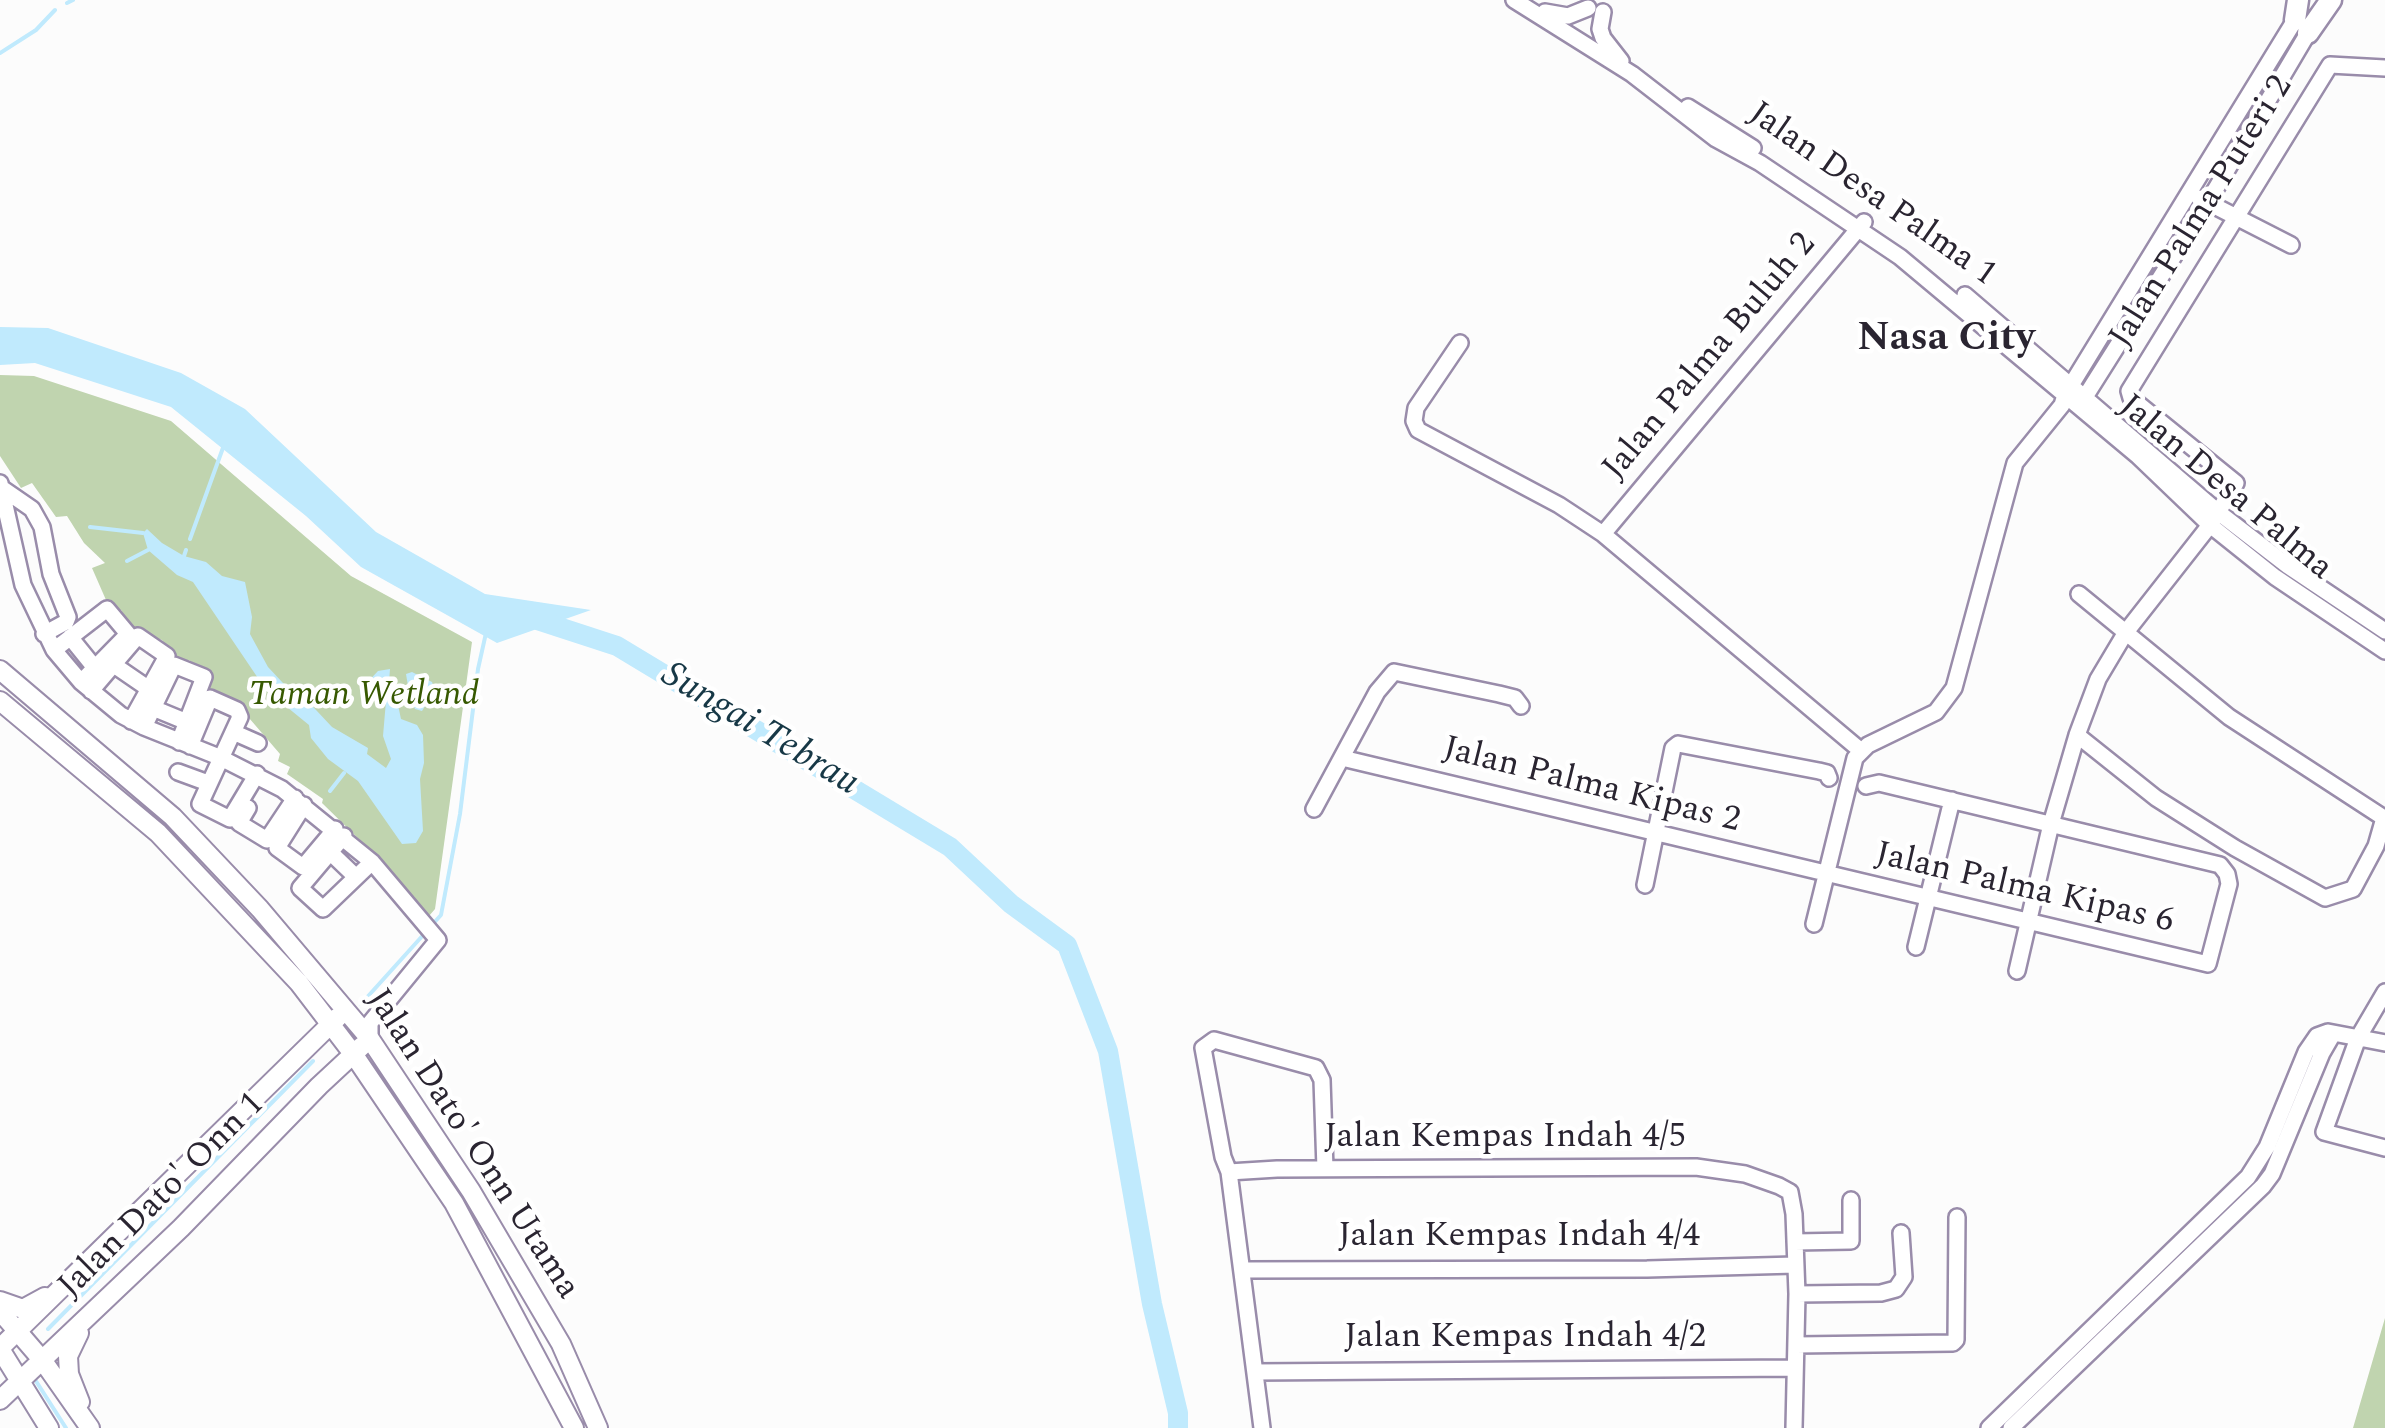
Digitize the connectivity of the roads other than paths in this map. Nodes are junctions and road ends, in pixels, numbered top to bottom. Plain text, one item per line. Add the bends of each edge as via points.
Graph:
1 (2331, 0) edge
2 (1516, 1) edge
3 (2300, 17) edge
4 (2385, 68) edge
5 (1632, 74) junction
6 (2191, 194) junction
7 (2208, 202) junction
8 (2235, 215) junction
9 (1862, 224) junction
10 (2292, 245) dead end
11 (1460, 343) dead end
12 (2072, 398) junction
13 (1, 486) edge
14 (2214, 519) junction
15 (1604, 534) junction
16 (2079, 594) dead end
17 (2385, 630) edge
18 (2126, 632) junction
19 (44, 634) junction
20 (70, 637) junction
21 (54, 650) junction
22 (2385, 651) edge
23 (114, 665) junction
24 (95, 668) junction
25 (0, 670) edge
26 (86, 686) junction
27 (149, 689) junction
28 (0, 701) edge
29 (1521, 706) dead end
30 (153, 708) junction
31 (187, 722) junction
32 (138, 724) junction
33 (233, 732) junction
34 (2076, 735) junction
35 (185, 744) junction
36 (258, 744) dead end
37 (1860, 750) junction
38 (220, 757) junction
39 (1342, 758) junction
40 (178, 772) dead end
41 (261, 777) junction
42 (1830, 778) dead end
43 (208, 783) junction
44 (1866, 786) dead end
45 (1952, 800) junction
46 (299, 802) junction
47 (1314, 809) dead end
48 (2051, 824) junction
49 (340, 832) junction
50 (1655, 833) junction
51 (330, 852) junction
52 (372, 862) junction
53 (1826, 874) junction
54 (356, 877) junction
55 (1644, 885) dead end
56 (1928, 898) junction
57 (2028, 922) junction
58 (1814, 924) dead end
59 (1916, 947) dead end
60 (2017, 971) dead end
61 (299, 983) junction
62 (2385, 992) edge
63 (346, 1010) junction
64 (331, 1024) junction
65 (2358, 1038) junction
66 (370, 1039) junction
67 (2385, 1042) edge
68 (299, 1055) junction
69 (354, 1055) junction
70 (319, 1086) junction
71 (386, 1102) junction
72 (2385, 1148) edge
73 (1325, 1169) junction
74 (1230, 1172) junction
75 (1851, 1200) dead end
76 (1957, 1217) dead end
77 (1902, 1233) dead end
78 (1795, 1242) junction
79 (1795, 1264) junction
80 (1243, 1270) junction
81 (76, 1277) junction
82 (1797, 1294) junction
83 (0, 1301) edge
84 (0, 1311) edge
85 (89, 1318) junction
86 (20, 1332) junction
87 (1796, 1345) junction
88 (2084, 1347) junction
89 (0, 1349) edge
90 (43, 1361) junction
91 (1796, 1368) junction
92 (1255, 1372) junction
93 (22, 1380) junction
94 (0, 1403) edge
95 (588, 1404) junction
96 (571, 1421) edge
97 (48, 1425) edge
98 (89, 1427) edge
99 (598, 1428) edge
100 (1262, 1428) edge
101 (1794, 1428) edge
102 (1990, 1428) edge
103 (2011, 1428) edge

1 - 3 highway
2 - 5 street, Jalan Desa Palma 1
2 - 5 street via 1559,16 1596,10 1602,38
3 - 6 street
3 - 7 street
4 - 8 street, Jalan Palma Puteri 2 via 2330,65
5 - 9 street, Jalan Desa Palma 1 via 1716,139
6 - 7 street
6 - 12 street
7 - 8 street
7 - 12 street
8 - 10 street
8 - 14 street, Jalan Palma Puteri 2 via 2129,391 2234,479
9 - 12 street, Jalan Desa Palma 1 via 1917,257
9 - 15 street, Jalan Palma Buluh 2
11 - 15 street via 1416,408 1418,430
12 - 14 street, Jalan Desa Palma
12 - 37 street via 2015,463 1954,688 1936,712
13 - 19 street via 22,585
13 - 19 street via 32,509 42,527 68,617
14 - 17 street, Jalan Desa Palma
14 - 18 street
14 - 22 street, Jalan Desa Palma via 2275,577
15 - 37 street
16 - 18 street
18 - 34 street
18 - 34 street via 2228,717 2384,818 2376,846 2354,889 2325,898 2156,798
19 - 21 street
20 - 21 street
20 - 24 street
20 - 24 street via 107,609 128,634
21 - 26 street
23 - 26 street
23 - 27 street
23 - 27 street via 138,636 167,656
24 - 26 street
25 - 63 main road, Jalan Dato' Onn Utama via 173,817
26 - 32 street
27 - 32 street
28 - 61 main road, Jalan Dato' Onn Utama via 158,833
29 - 39 street via 1515,698 1394,672 1376,692
30 - 31 street
30 - 31 street via 174,665 204,677
30 - 32 street
31 - 35 street
32 - 35 street
33 - 35 street via 237,710 210,698
33 - 36 street
33 - 38 street
34 - 48 street
35 - 38 street
37 - 53 street
38 - 41 street
38 - 43 street
39 - 47 street
39 - 50 street, Jalan Palma Kipas 2
40 - 43 street
41 - 43 street via 230,819 200,804
41 - 46 street
41 - 46 street via 239,824 267,840
42 - 50 street via 1819,770 1678,744
44 - 45 street via 1873,782
45 - 48 street
45 - 56 street
46 - 49 street
46 - 49 street via 277,848 303,867
48 - 57 street
48 - 57 street, Jalan Palma Kipas 6 via 2220,865 2228,884 2208,964
49 - 51 street
49 - 52 street
50 - 53 street, Jalan Palma Kipas 2
50 - 55 street
51 - 54 street
51 - 54 street via 300,888 323,909
52 - 54 street
52 - 66 street via 438,940 370,1023
53 - 56 street, Jalan Palma Kipas 6
53 - 58 street
56 - 57 street, Jalan Palma Kipas 6
56 - 59 street
57 - 60 street
61 - 64 main road, Jalan Dato' Onn Utama
61 - 68 main road via 311,1019
62 - 65 street
63 - 64 main road, Jalan Dato' Onn 1
63 - 66 main road, Jalan Dato' Onn Utama
64 - 68 main road, Jalan Dato' Onn 1
64 - 69 main road, Jalan Dato' Onn Utama
65 - 67 street
65 - 72 street via 2324,1132
65 - 88 street via 2333,1034 2263,1186
66 - 69 main road, Jalan Dato' Onn 1
66 - 95 main road, Jalan Dato' Onn Utama via 471,1191 566,1353
68 - 81 main road, Jalan Dato' Onn 1
69 - 70 main road, Jalan Dato' Onn 1
69 - 71 main road, Jalan Dato' Onn Utama
70 - 71 main road via 358,1079
70 - 85 main road, Jalan Dato' Onn 1
71 - 96 main road, Jalan Dato' Onn Utama via 454,1203
73 - 74 street, Jalan Kempas Indah 4/5
73 - 74 street via 1316,1068 1214,1040 1204,1048
73 - 78 street, Jalan Kempas Indah 4/5 via 1696,1167 1745,1174 1790,1192
74 - 80 street
75 - 78 street via 1851,1241
76 - 87 street via 1953,1343
77 - 82 street via 1904,1277 1896,1289
78 - 79 street
79 - 80 street, Jalan Kempas Indah 4/4
79 - 82 street
80 - 92 street
81 - 83 main road via 23,1309
81 - 86 main road, Jalan Dato' Onn 1
82 - 87 street
84 - 86 main road
85 - 90 main road, Jalan Dato' Onn 1
85 - 98 main road via 68,1356
86 - 89 main road, Jalan Dato' Onn 1
86 - 90 main road
87 - 91 street
88 - 102 street
88 - 103 street
89 - 93 main road
90 - 93 main road, Jalan Dato' Onn 1
90 - 98 main road
91 - 92 street, Jalan Kempas Indah 4/2
91 - 101 street
92 - 100 street
93 - 94 main road, Jalan Dato' Onn 1
93 - 97 main road
94 - 97 main road via 22,1404
95 - 96 main road
95 - 99 main road, Jalan Dato' Onn Utama

